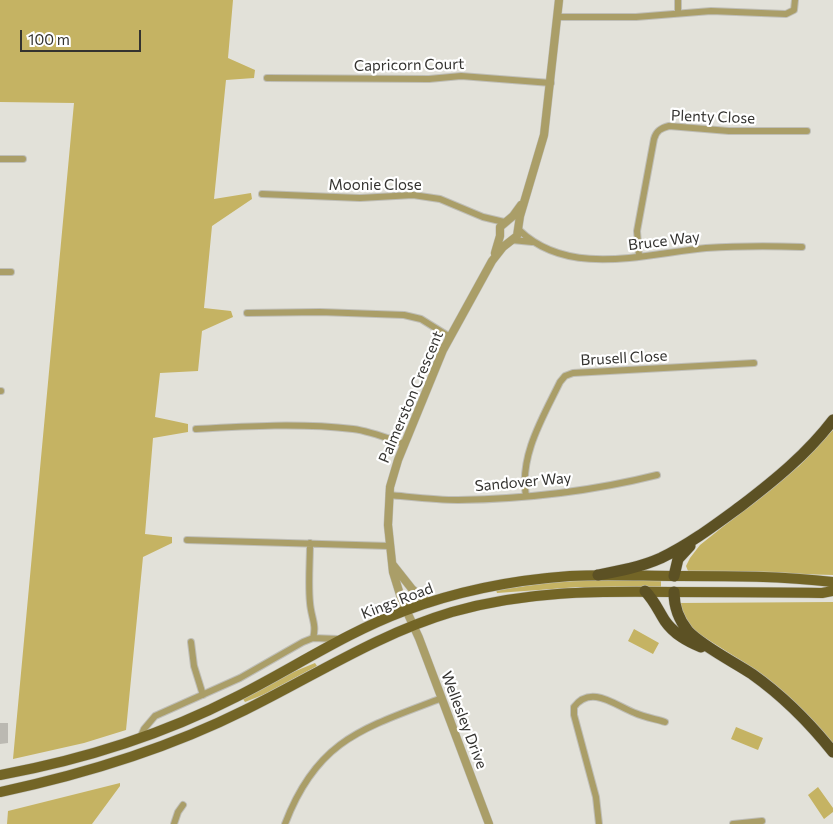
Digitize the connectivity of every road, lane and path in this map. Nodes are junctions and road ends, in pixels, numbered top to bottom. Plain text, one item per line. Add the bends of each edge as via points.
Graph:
1 (559, 0) edge
2 (678, 0) edge
3 (795, 0) edge
4 (678, 13) junction
5 (558, 17) junction
6 (267, 78) dead end
7 (551, 83) junction
8 (807, 131) dead end
9 (0, 159) edge
10 (24, 159) dead end
11 (262, 194) dead end
12 (525, 197) junction
13 (483, 217) junction
14 (506, 222) junction
15 (518, 228) junction
16 (500, 234) junction
17 (511, 240) junction
18 (532, 242) junction
19 (802, 247) dead end
20 (639, 256) junction
21 (492, 262) junction
22 (0, 272) edge
23 (10, 272) dead end
24 (247, 312) dead end
25 (450, 337) junction
26 (754, 363) dead end
27 (833, 420) edge
28 (196, 429) dead end
29 (404, 444) junction
30 (657, 475) dead end
31 (389, 496) junction
32 (526, 496) junction
33 (696, 539) junction
34 (187, 540) dead end
35 (310, 543) junction
36 (389, 546) junction
37 (392, 563) junction
38 (598, 575) junction
39 (674, 576) junction
40 (833, 582) edge
41 (645, 591) junction
42 (833, 591) edge
43 (674, 592) junction
44 (429, 603) junction
45 (406, 610) junction
46 (413, 626) junction
47 (313, 638) junction
48 (344, 639) junction
49 (191, 642) dead end
50 (734, 662) junction
51 (203, 695) junction
52 (442, 698) junction
53 (665, 722) dead end
54 (140, 738) junction
55 (833, 752) edge
56 (144, 754) junction
57 (2, 773) edge
58 (0, 792) edge
59 (183, 805) dead end
60 (762, 822) dead end
61 (174, 824) edge
62 (285, 824) edge
63 (489, 824) edge
64 (598, 824) edge
65 (733, 824) edge

1 - 5 street
2 - 4 street
3 - 4 street via 794,10 786,14
4 - 5 street via 636,17
5 - 7 street
6 - 7 street, Capricorn Court via 429,79 460,76
7 - 12 street via 544,135
8 - 20 street, Plenty Close via 660,128 654,139 637,231
9 - 10 street
11 - 13 street, Moonie Close via 360,198 413,195 440,199
12 - 14 street
12 - 15 street
13 - 14 street, Moonie Close
13 - 16 street, Moonie Close
14 - 15 street via 514,222
14 - 16 street via 500,227
15 - 17 street via 517,236
15 - 18 street, Bruce Way
16 - 17 street via 504,240
16 - 21 street, Palmerston Crescent
17 - 18 street, Bruce Way
17 - 21 street, Palmerston Crescent
18 - 20 street, Bruce Way via 569,256 604,260
19 - 20 street, Bruce Way via 743,246
21 - 25 street, Palmerston Crescent
22 - 23 street
24 - 25 street via 404,315 420,319
25 - 29 street, Palmerston Crescent
26 - 32 street, Brusell Close via 573,373 566,376 560,382 533,439 524,479
27 - 33 highway via 810,448 781,475
28 - 29 street via 272,425 353,429
29 - 31 street, Palmerston Crescent
30 - 32 street, Sandover Way via 590,489
31 - 32 street, Sandover Way via 456,500
31 - 36 street, Palmerston Crescent
33 - 38 highway via 653,561
33 - 39 highway via 678,560
34 - 35 street
35 - 36 street
35 - 47 street via 309,592 315,627
36 - 37 street, Palmerston Crescent
37 - 44 street via 412,589
37 - 45 street, Palmerston Crescent via 395,582
38 - 39 main road, Kings Road
38 - 44 main road, Kings Road via 513,583
39 - 40 main road, Kings Road
39 - 43 main road
41 - 43 main road, Kings Road
41 - 46 main road, Kings Road via 517,597 459,610
41 - 50 highway via 677,634
42 - 43 main road, Kings Road
43 - 50 highway via 677,611 690,632
44 - 45 main road, Kings Road
45 - 46 street, Wellesley Drive
45 - 48 main road, Kings Road
46 - 52 street, Wellesley Drive
46 - 56 main road, Kings Road via 384,637 214,725
47 - 48 street
47 - 51 street
48 - 54 main road, Kings Road via 235,698
49 - 51 street
50 - 55 highway via 786,701
51 - 54 street via 155,716
52 - 62 street via 359,731 333,749 312,771
52 - 63 street, Wellesley Drive
53 - 64 street via 634,713 602,698 584,698 574,707 596,797
54 - 56 main road
54 - 57 main road, Kings Road via 69,760
56 - 58 main road, Kings Road
59 - 61 street
60 - 65 street

